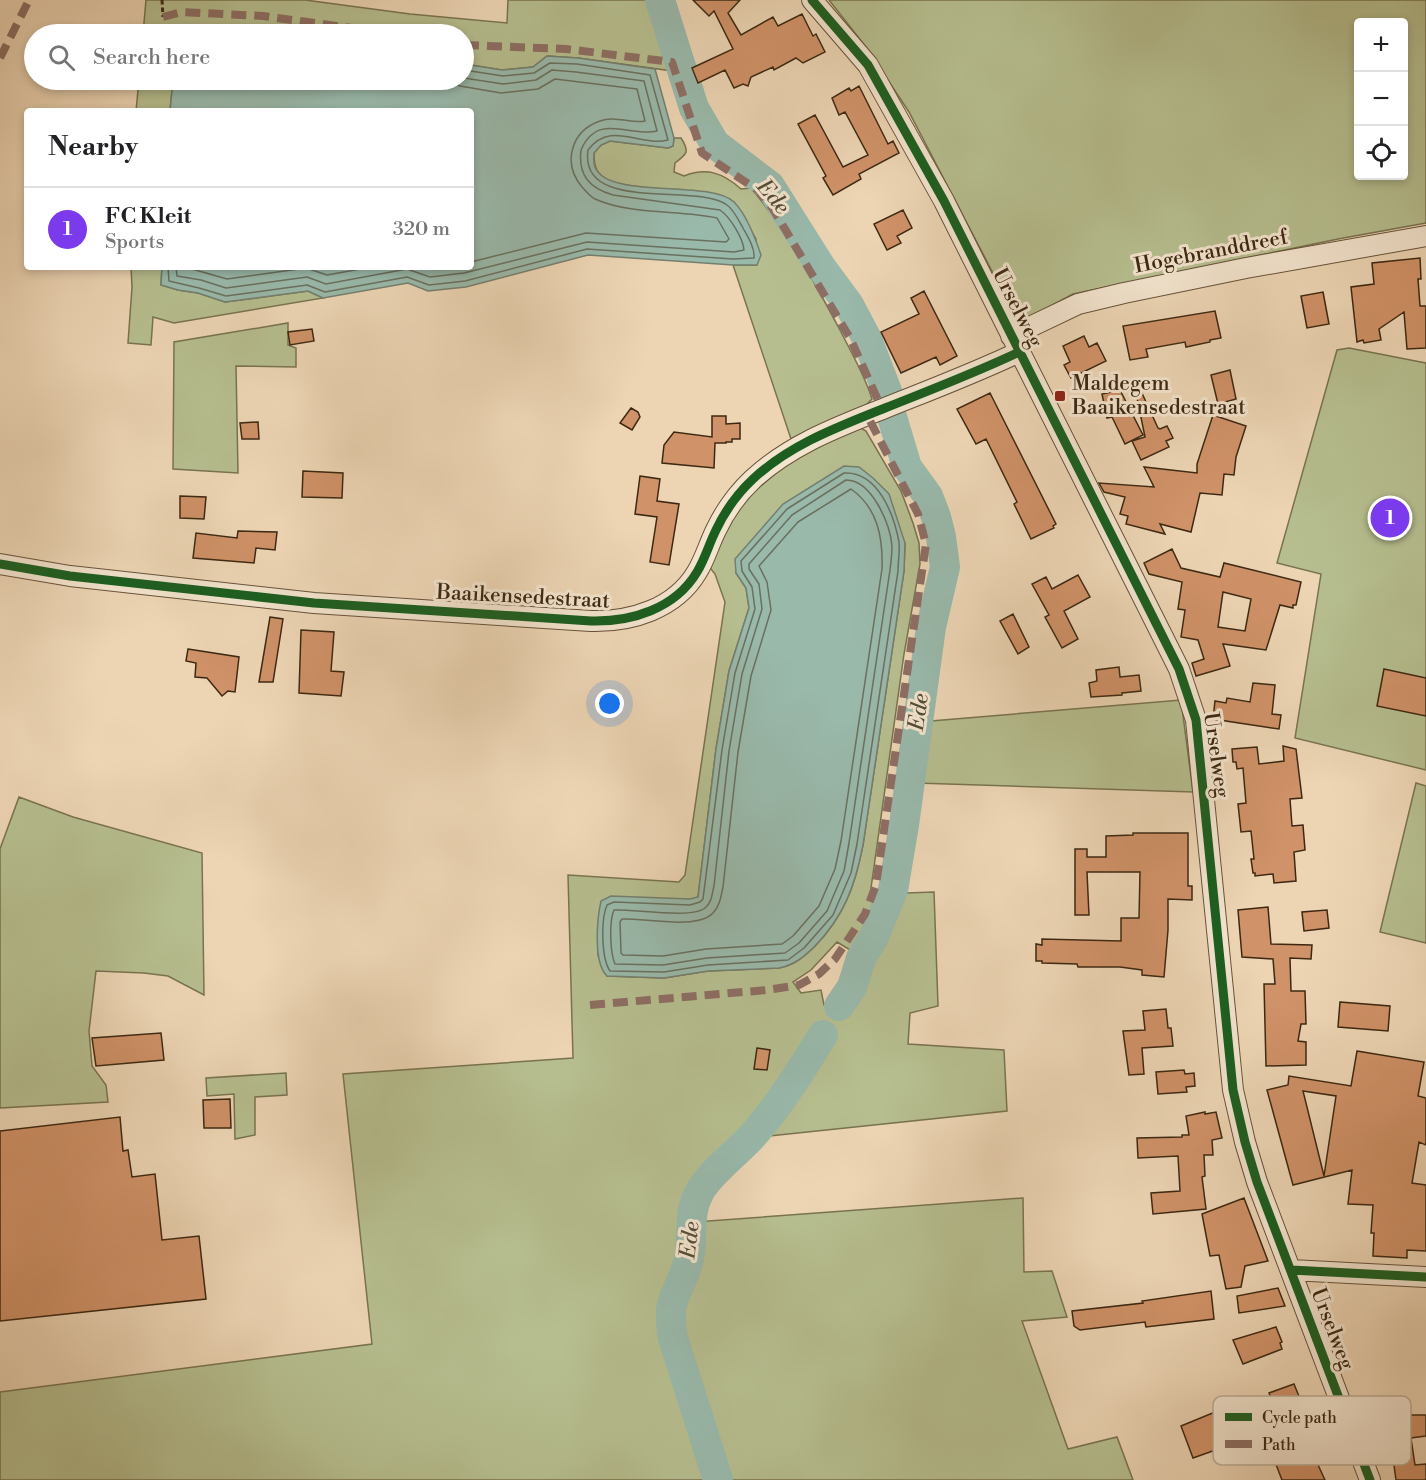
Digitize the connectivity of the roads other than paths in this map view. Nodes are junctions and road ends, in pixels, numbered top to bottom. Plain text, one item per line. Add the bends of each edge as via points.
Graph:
1 (812, 0) edge
2 (1426, 236) edge
3 (1015, 344) junction
4 (0, 564) edge
5 (1291, 1270) junction
6 (1426, 1277) edge
7 (1338, 1396) edge
8 (1364, 1465) edge
9 (1370, 1480) edge

1 - 3 street, Urselweg via 868,65 944,201
2 - 3 street, Hogebranddreef via 1235,270 1078,304
3 - 4 street, Baaikensedestraat via 940,387 818,435 772,463 725,513 688,584 655,609 631,618 591,621 314,603 70,576
3 - 5 street, Urselweg via 1179,669 1196,720 1233,1090 1257,1182
5 - 6 street
5 - 7 street, Urselweg
8 - 9 street, Urselweg

